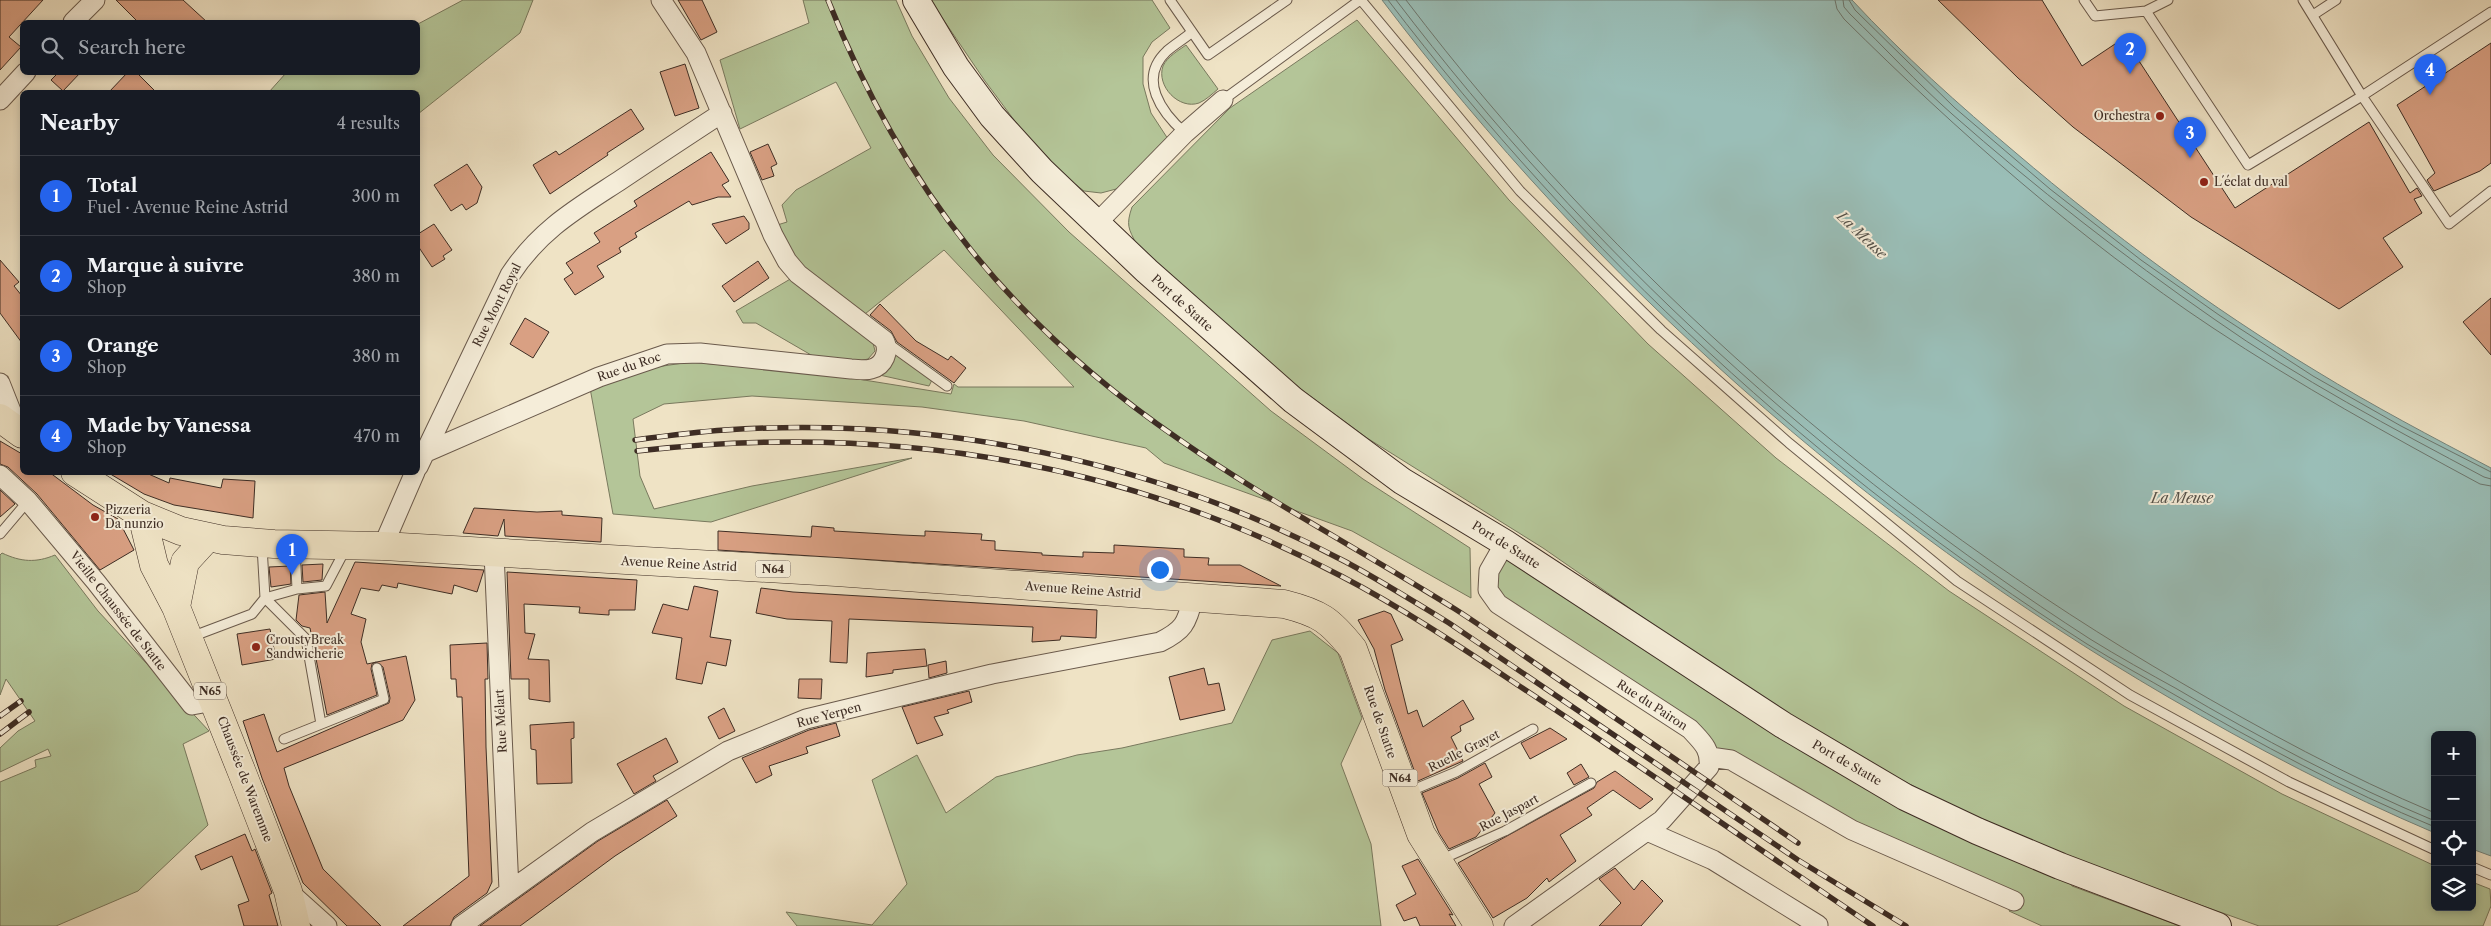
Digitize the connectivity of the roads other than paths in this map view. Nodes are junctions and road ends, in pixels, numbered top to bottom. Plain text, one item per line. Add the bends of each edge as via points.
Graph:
1 (95, 0) edge
2 (661, 0) edge
3 (916, 0) edge
4 (1170, 0) edge
5 (1287, 0) edge
6 (1360, 0) edge
7 (2084, 0) edge
8 (2168, 0) edge
9 (2304, 0) edge
10 (2336, 0) edge
11 (2146, 11) junction
12 (2491, 12) edge
13 (2313, 15) junction
14 (75, 20) edge
15 (1192, 32) junction
16 (23, 75) edge
17 (2362, 96) junction
18 (0, 100) edge
19 (1223, 100) joint
20 (722, 113) junction
21 (1185, 133) junction
22 (2491, 191) edge
23 (1096, 224) junction
24 (884, 340) junction
25 (0, 383) edge
26 (948, 386) dead end
27 (14, 428) edge
28 (421, 460) edge
29 (0, 475) edge
30 (80, 475) edge
31 (414, 475) edge
32 (28, 501) junction
33 (142, 515) junction
34 (0, 534) edge
35 (207, 538) junction
36 (262, 543) junction
37 (1504, 543) junction
38 (295, 545) junction
39 (347, 546) junction
40 (383, 546) junction
41 (494, 553) junction
42 (297, 589) junction
43 (265, 598) junction
44 (1193, 599) junction
45 (176, 607) junction
46 (1334, 625) joint
47 (188, 638) junction
48 (377, 668) dead end
49 (214, 701) junction
50 (321, 724) junction
51 (1533, 729) dead end
52 (284, 739) dead end
53 (1710, 757) junction
54 (1590, 783) dead end
55 (1406, 793) junction
56 (1647, 832) junction
57 (2431, 848) edge
58 (1438, 861) junction
59 (2476, 869) edge
60 (2491, 875) edge
61 (509, 890) junction
62 (288, 891) junction
63 (2014, 901) dead end
64 (1818, 925) edge
65 (296, 926) edge
66 (327, 926) edge
67 (461, 926) edge
68 (1479, 926) edge
69 (1514, 926) edge
70 (2218, 926) edge

1 - 14 street
2 - 20 street via 696,53
3 - 23 street, Port de Statte via 956,67 992,116
4 - 15 lane
5 - 15 lane via 1208,55
6 - 19 lane
6 - 57 lane via 1520,191 1661,330 1789,443 1957,581 2130,695 2289,782
7 - 11 lane via 2095,16
8 - 11 lane
9 - 13 lane
10 - 13 lane
11 - 17 lane via 2248,165
12 - 17 lane
13 - 17 lane
15 - 21 lane via 1166,52 1155,68 1158,104
16 - 18 street
17 - 22 lane via 2449,224
19 - 21 street
20 - 24 street via 773,236 787,261 813,288
20 - 28 street, Rue Mont Royal via 570,214 525,252 510,275
21 - 23 street
23 - 37 street, Port de Statte via 1293,400 1402,481
24 - 26 lane
24 - 28 street, Rue du Roc via 887,354 882,363 872,369 700,353 668,354 599,377
25 - 27 street
29 - 32 street, Vieille Chaussée de Statte
30 - 33 main road, N64
31 - 40 street
32 - 34 lane
32 - 49 street, Vieille Chaussée de Statte via 192,705
33 - 35 main road, Avenue Reine Astrid / N64
33 - 45 main road, Chaussée de Waremme / N65 via 154,565
35 - 36 main road, Avenue Reine Astrid / N64
35 - 45 main road via 184,562
36 - 38 main road, Avenue Reine Astrid / N64
36 - 43 lane
37 - 53 street, Rue du Pairon via 1489,571 1488,590 1498,604 1690,729 1707,748
37 - 70 street, Port de Statte via 1783,725 1905,797 2060,866
38 - 39 main road, Avenue Reine Astrid / N64
38 - 42 lane
39 - 40 main road, Avenue Reine Astrid / N64
39 - 42 lane via 326,586
40 - 41 main road, Avenue Reine Astrid / N64
41 - 44 main road, Avenue Reine Astrid / N64 via 836,572
41 - 61 street, Rue Mélart
42 - 43 lane
43 - 47 lane via 252,614
43 - 50 lane via 306,639
44 - 46 main road, Avenue Reine Astrid / N64 via 1284,604 1310,611
44 - 61 street, Rue Yerpen via 1186,624 1176,634 1160,642 992,674 806,719 728,751 592,832
45 - 47 main road, Chaussée de Waremme / N65
46 - 55 main road, Rue de Statte / N64 via 1353,648
47 - 49 main road, Chaussée de Waremme / N65
48 - 50 lane via 384,699
49 - 62 main road, Chaussée de Waremme / N65
50 - 52 lane
51 - 55 lane, Ruelle Grayet via 1456,772
53 - 56 street via 1709,767 1662,820
53 - 63 street via 1731,760 1852,830
54 - 58 lane, Rue Jaspart via 1505,831
55 - 58 main road, Rue de Statte / N64 via 1421,834
56 - 64 street via 1713,860
56 - 69 street
58 - 68 main road, Rue de Statte / N64
59 - 60 lane
61 - 67 street, Rue Yerpen
62 - 65 main road, Chaussée de Waremme / N65
62 - 66 street

